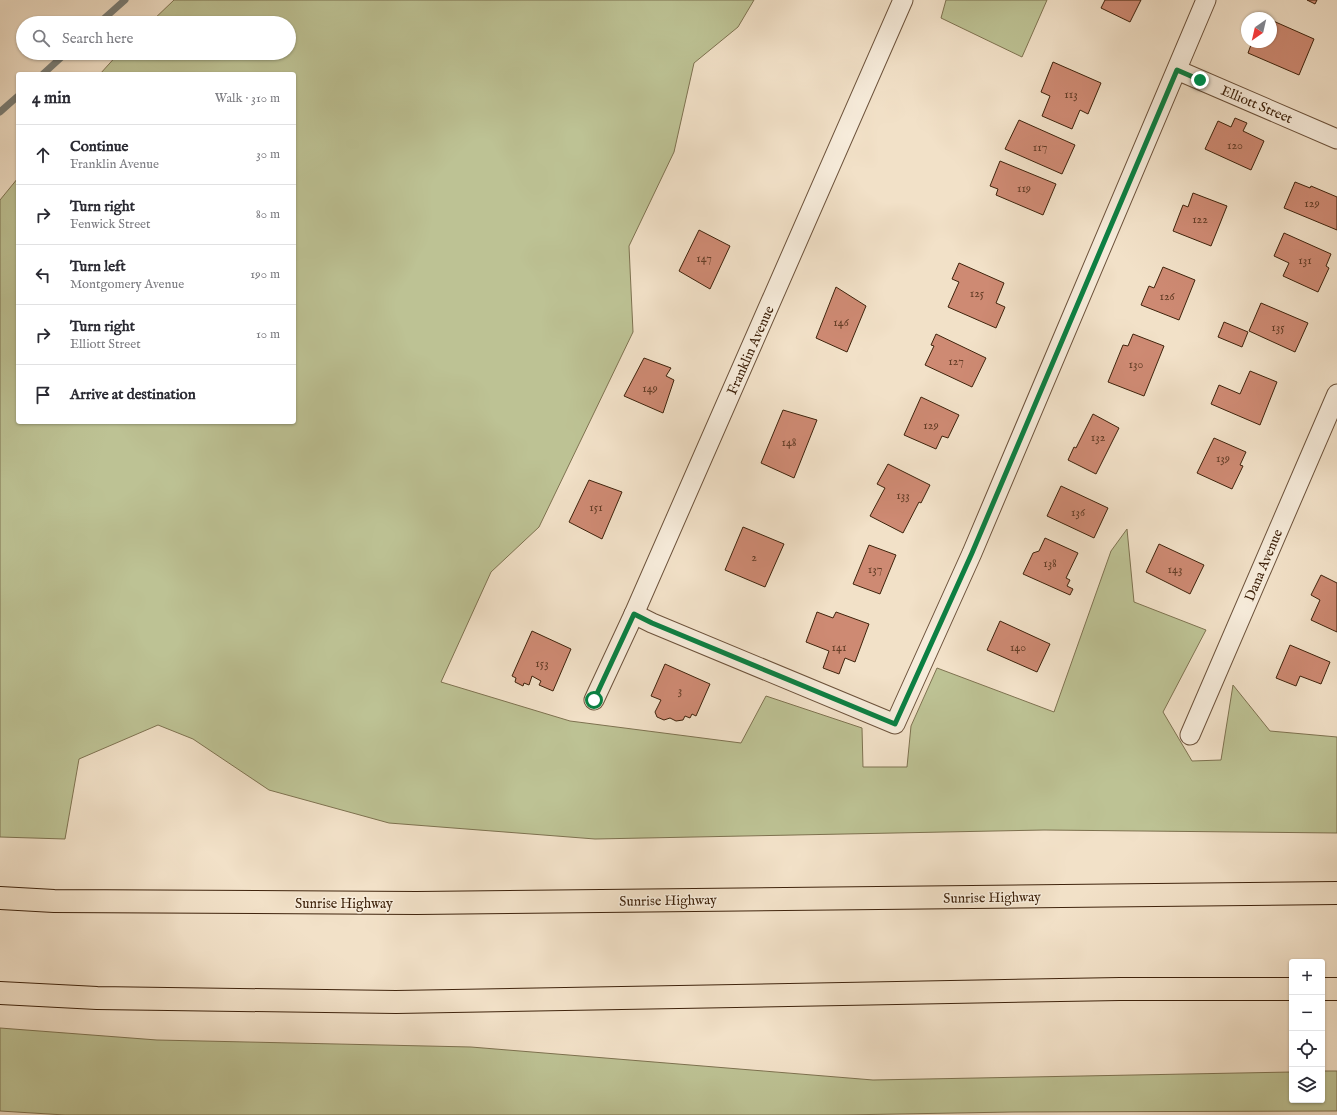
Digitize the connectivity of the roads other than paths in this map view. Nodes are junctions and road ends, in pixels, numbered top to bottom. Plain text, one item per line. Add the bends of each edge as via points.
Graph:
1 (903, 0) edge
2 (1206, 0) edge
3 (1177, 70) junction
4 (1337, 139) edge
5 (1337, 394) edge
6 (634, 614) junction
7 (594, 700) dead end
8 (1190, 735) dead end
9 (1337, 893) edge
10 (0, 898) edge
11 (1289, 988) edge
12 (1325, 988) edge
13 (1337, 988) edge
14 (0, 993) edge

1 - 6 street, Franklin Avenue
2 - 3 street
3 - 4 street, Elliott Street
3 - 6 street via 972,553 895,724
5 - 8 street, Dana Avenue
6 - 7 street, Franklin Avenue
9 - 10 highway, Sunrise Highway via 417,903 54,902
11 - 14 highway via 396,1002 97,998
12 - 13 highway

